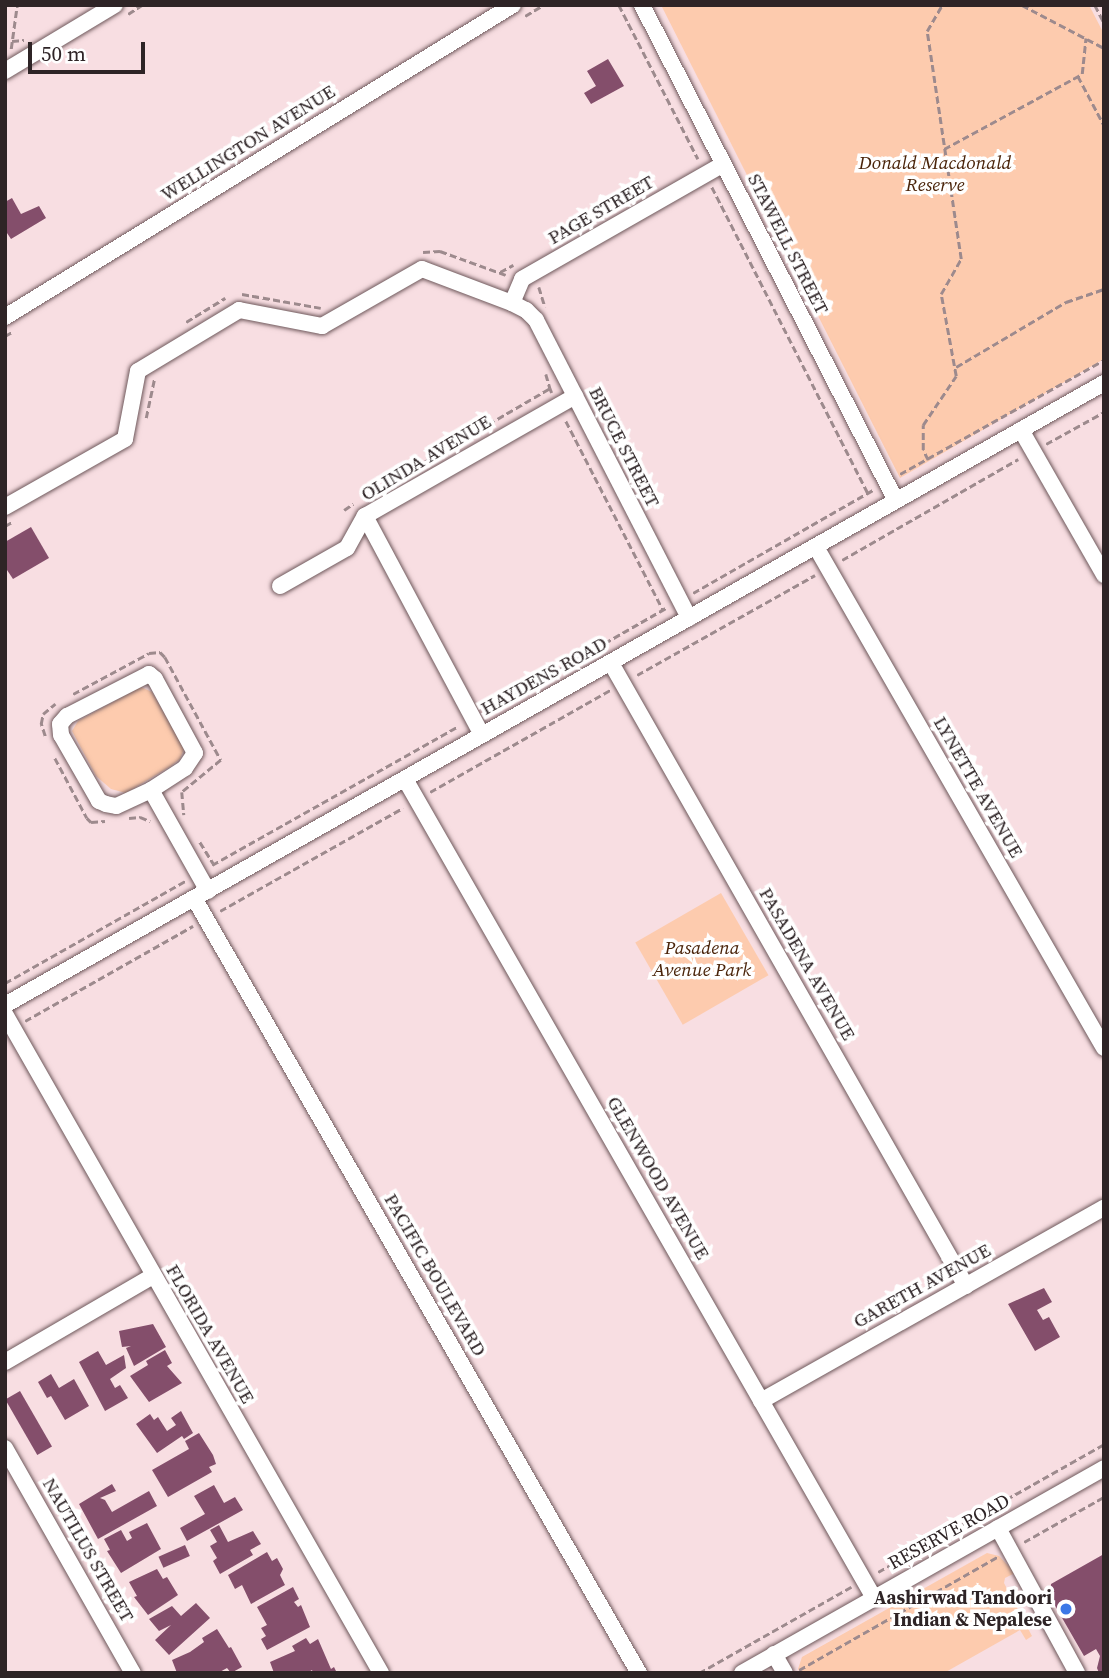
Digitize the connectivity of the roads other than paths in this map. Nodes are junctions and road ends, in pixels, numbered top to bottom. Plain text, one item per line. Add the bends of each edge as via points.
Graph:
1 (115, 5) edge
2 (513, 5) edge
3 (642, 5) edge
4 (6, 71) edge
5 (724, 164) junction
6 (512, 303) junction
7 (5, 317) edge
8 (1104, 383) edge
9 (575, 396) junction
10 (1021, 430) junction
11 (896, 501) junction
12 (5, 507) edge
13 (365, 516) junction
14 (816, 547) junction
15 (1104, 575) edge
16 (280, 586) dead end
17 (689, 618) junction
18 (611, 663) junction
19 (482, 735) junction
20 (405, 779) junction
21 (151, 790) junction
22 (201, 895) junction
23 (5, 1005) edge
24 (9, 1021) edge
25 (1104, 1048) edge
26 (1104, 1208) edge
27 (153, 1276) junction
28 (966, 1286) junction
29 (5, 1362) edge
30 (761, 1401) junction
31 (5, 1448) edge
32 (1103, 1470) edge
33 (998, 1528) junction
34 (874, 1598) junction
35 (775, 1654) junction
36 (134, 1673) edge
37 (381, 1673) edge
38 (639, 1673) edge
39 (742, 1673) edge
40 (785, 1673) edge
41 (1077, 1673) edge

1 - 4 street
2 - 7 street, WELLINGTON AVENUE
3 - 5 street, STAWELL STREET
5 - 6 street, PAGE STREET via 522,279
5 - 11 street, STAWELL STREET via 893,479
6 - 9 street, BRUCE STREET via 536,320
6 - 12 street, BRUCE STREET via 422,270 322,326 239,310 138,371 125,439
8 - 10 street, HAYDENS ROAD
9 - 13 street, OLINDA AVENUE
9 - 17 street, BRUCE STREET
10 - 11 street, HAYDENS ROAD
10 - 15 street
11 - 14 street, HAYDENS ROAD
13 - 16 street via 347,548
13 - 19 street, OLINDA AVENUE
14 - 17 street, HAYDENS ROAD
14 - 25 street, LYNETTE AVENUE
17 - 18 street, HAYDENS ROAD
18 - 19 street, HAYDENS ROAD
18 - 28 street, PASADENA AVENUE
19 - 20 street, HAYDENS ROAD
20 - 22 street, HAYDENS ROAD
20 - 30 street, GLENWOOD AVENUE
21 - 21 street via 116,806 99,800 61,735 67,716 149,674 195,752 185,768
21 - 22 street, PACIFIC BOULEVARD via 198,873
22 - 23 street, HAYDENS ROAD
22 - 38 street, PACIFIC BOULEVARD via 206,919
24 - 27 street, FLORIDA AVENUE
26 - 28 street, GARETH AVENUE
27 - 29 street
27 - 37 street, FLORIDA AVENUE
28 - 30 street, GARETH AVENUE
30 - 34 street, GLENWOOD AVENUE
31 - 36 street, NAUTILUS STREET
32 - 33 street, RESERVE ROAD
33 - 34 street, RESERVE ROAD
33 - 41 street
34 - 35 street, RESERVE ROAD
35 - 39 street, RESERVE ROAD
35 - 40 street

